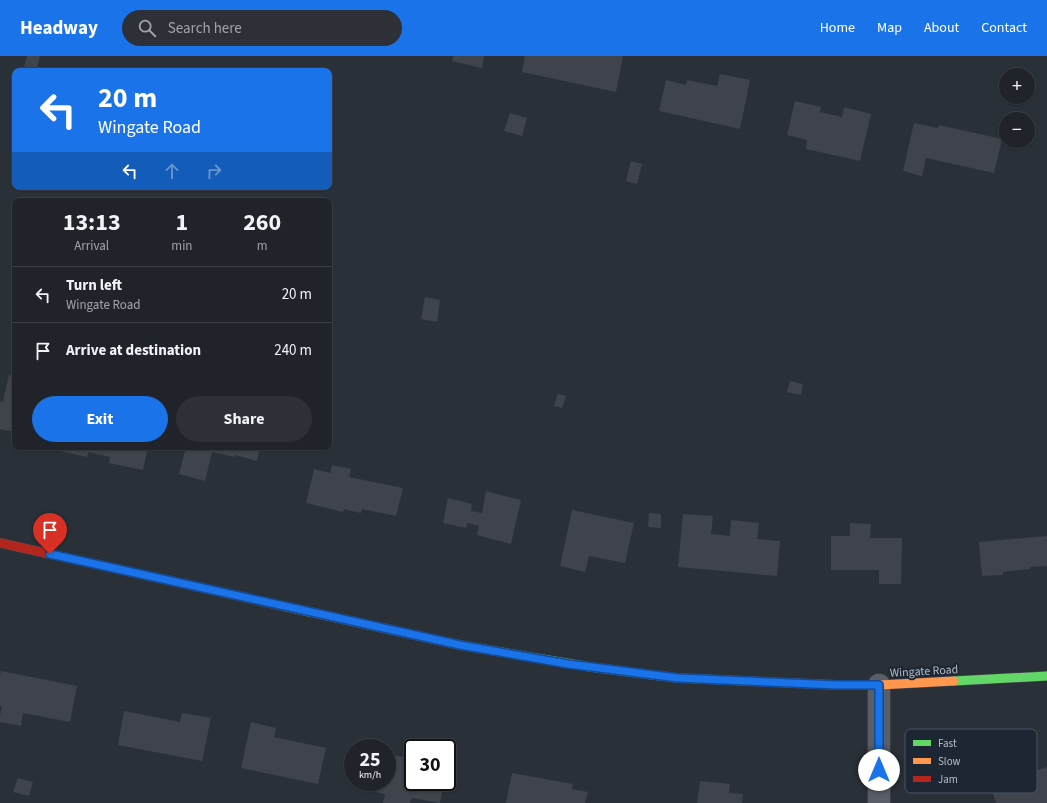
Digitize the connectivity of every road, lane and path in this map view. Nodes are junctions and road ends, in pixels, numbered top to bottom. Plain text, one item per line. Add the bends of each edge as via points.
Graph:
1 (0, 543) edge
2 (1047, 676) edge
3 (879, 685) junction
4 (879, 803) edge

1 - 3 street, Wingate Road via 460,645 568,664 678,678
2 - 3 street, Wingate Road
3 - 4 street

